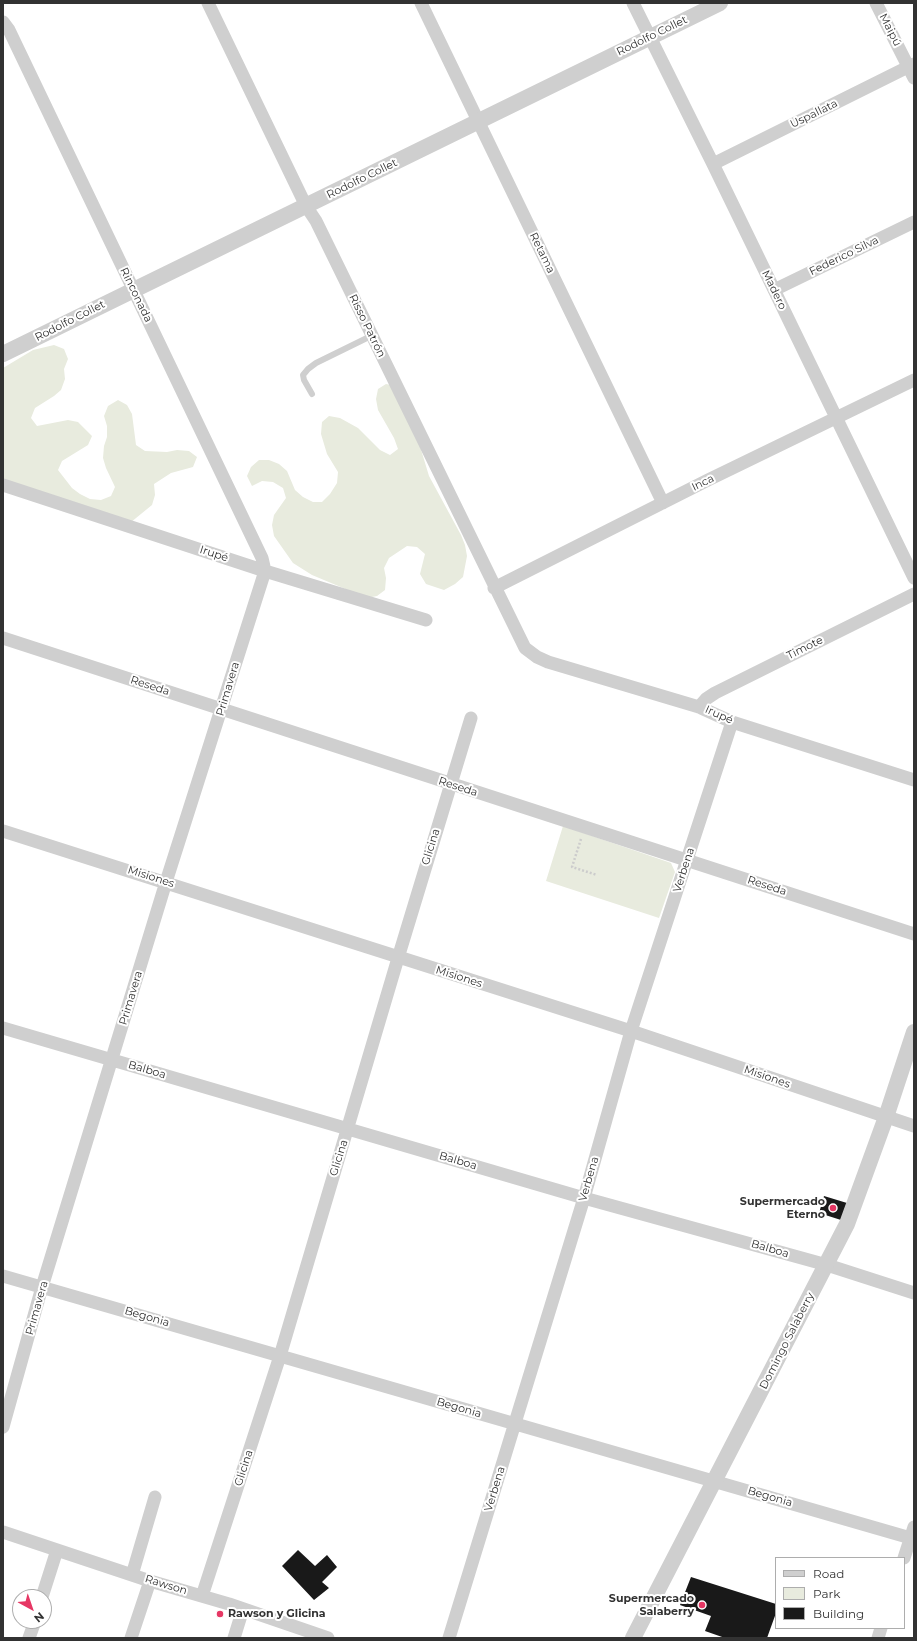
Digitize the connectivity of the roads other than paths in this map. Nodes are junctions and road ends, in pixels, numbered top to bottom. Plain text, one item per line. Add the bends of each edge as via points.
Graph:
1 (208, 3) edge
2 (421, 3) edge
3 (633, 3) edge
4 (720, 3) edge
5 (876, 3) edge
6 (3, 22) edge
7 (649, 37) junction
8 (912, 69) edge
9 (479, 122) junction
10 (713, 164) junction
11 (306, 206) junction
12 (914, 222) edge
13 (133, 289) junction
14 (774, 290) junction
15 (371, 336) junction
16 (3, 354) edge
17 (914, 380) edge
18 (312, 394) dead end
19 (836, 419) junction
20 (3, 485) edge
21 (663, 503) junction
22 (265, 570) junction
23 (914, 578) edge
24 (494, 588) junction
25 (914, 594) edge
26 (426, 620) dead end
27 (3, 638) edge
28 (525, 648) joint
29 (699, 707) junction
30 (221, 709) junction
31 (471, 718) dead end
32 (732, 722) junction
33 (914, 780) edge
34 (451, 784) junction
35 (3, 831) edge
36 (687, 860) junction
37 (166, 882) junction
38 (914, 934) edge
39 (398, 958) junction
40 (3, 1028) edge
41 (631, 1031) junction
42 (914, 1032) edge
43 (112, 1060) junction
44 (886, 1117) junction
45 (914, 1126) edge
46 (347, 1129) junction
47 (584, 1198) junction
48 (826, 1265) junction
49 (3, 1276) edge
50 (42, 1287) junction
51 (914, 1293) edge
52 (280, 1356) junction
53 (515, 1424) junction
54 (3, 1427) edge
55 (715, 1481) junction
56 (155, 1497) dead end
57 (3, 1532) edge
58 (913, 1535) edge
59 (57, 1550) junction
60 (904, 1557) edge
61 (132, 1575) junction
62 (150, 1581) junction
63 (45, 1589) edge
64 (202, 1596) junction
65 (243, 1610) junction
66 (132, 1638) edge
67 (234, 1638) edge
68 (328, 1638) edge
69 (449, 1638) edge
70 (633, 1638) edge

1 - 11 street, Risso Patrón
2 - 9 street, Retama
3 - 7 street, Madero
4 - 7 street, Rodolfo Collet
5 - 8 street, Maipú
6 - 13 street, Rinconada
7 - 9 street, Rodolfo Collet
7 - 10 street, Madero
8 - 10 street, Uspallata
9 - 11 street, Rodolfo Collet
9 - 21 street, Retama
10 - 14 street, Madero
11 - 13 street, Rodolfo Collet
11 - 15 street, Risso Patrón via 316,221
12 - 14 street, Federico Silva
13 - 16 street, Rodolfo Collet
13 - 22 street, Rinconada via 262,558
14 - 19 street, Madero
15 - 18 lane via 308,369 304,380
15 - 24 street, Risso Patrón
17 - 19 street, Inca
19 - 21 street, Inca
19 - 23 street, Madero
20 - 22 street, Irupé
21 - 24 street, Inca
22 - 26 street, Irupé
22 - 30 street, Primavera
24 - 28 street, Risso Patrón
25 - 29 street, Timote via 715,693
27 - 30 street, Reseda
28 - 29 street, Irupé via 548,662
29 - 32 street, Irupé
30 - 34 street, Reseda
30 - 37 street, Primavera
31 - 34 street, Glicina
32 - 33 street, Irupé
32 - 36 street, Verbena
34 - 36 street, Reseda
34 - 39 street, Glicina
35 - 37 street, Misiones
36 - 38 street, Reseda
36 - 41 street, Verbena
37 - 39 street, Misiones
37 - 43 street, Primavera
39 - 41 street, Misiones
39 - 46 street, Glicina
40 - 43 street, Balboa
41 - 44 street, Misiones
41 - 47 street, Verbena
42 - 44 street, Domingo Salaberry
43 - 46 street, Balboa
43 - 50 street, Primavera
44 - 45 street, Misiones
44 - 48 street, Domingo Salaberry via 847,1224
46 - 47 street, Balboa
46 - 52 street, Glicina
47 - 48 street, Balboa
47 - 53 street, Verbena
48 - 51 street, Balboa
48 - 55 street, Domingo Salaberry
49 - 50 street, Begonia
50 - 52 street, Begonia
50 - 54 street, Primavera
52 - 53 street, Begonia
52 - 64 street, Glicina
53 - 55 street, Begonia
53 - 69 street, Verbena
55 - 58 street, Begonia
55 - 70 street, Domingo Salaberry
56 - 61 street
57 - 59 street, Rawson
58 - 60 street
59 - 61 street, Rawson
59 - 63 street
61 - 62 street, Rawson
62 - 64 street, Rawson
62 - 66 street
64 - 65 street, Rawson
65 - 67 street
65 - 68 street, Rawson

